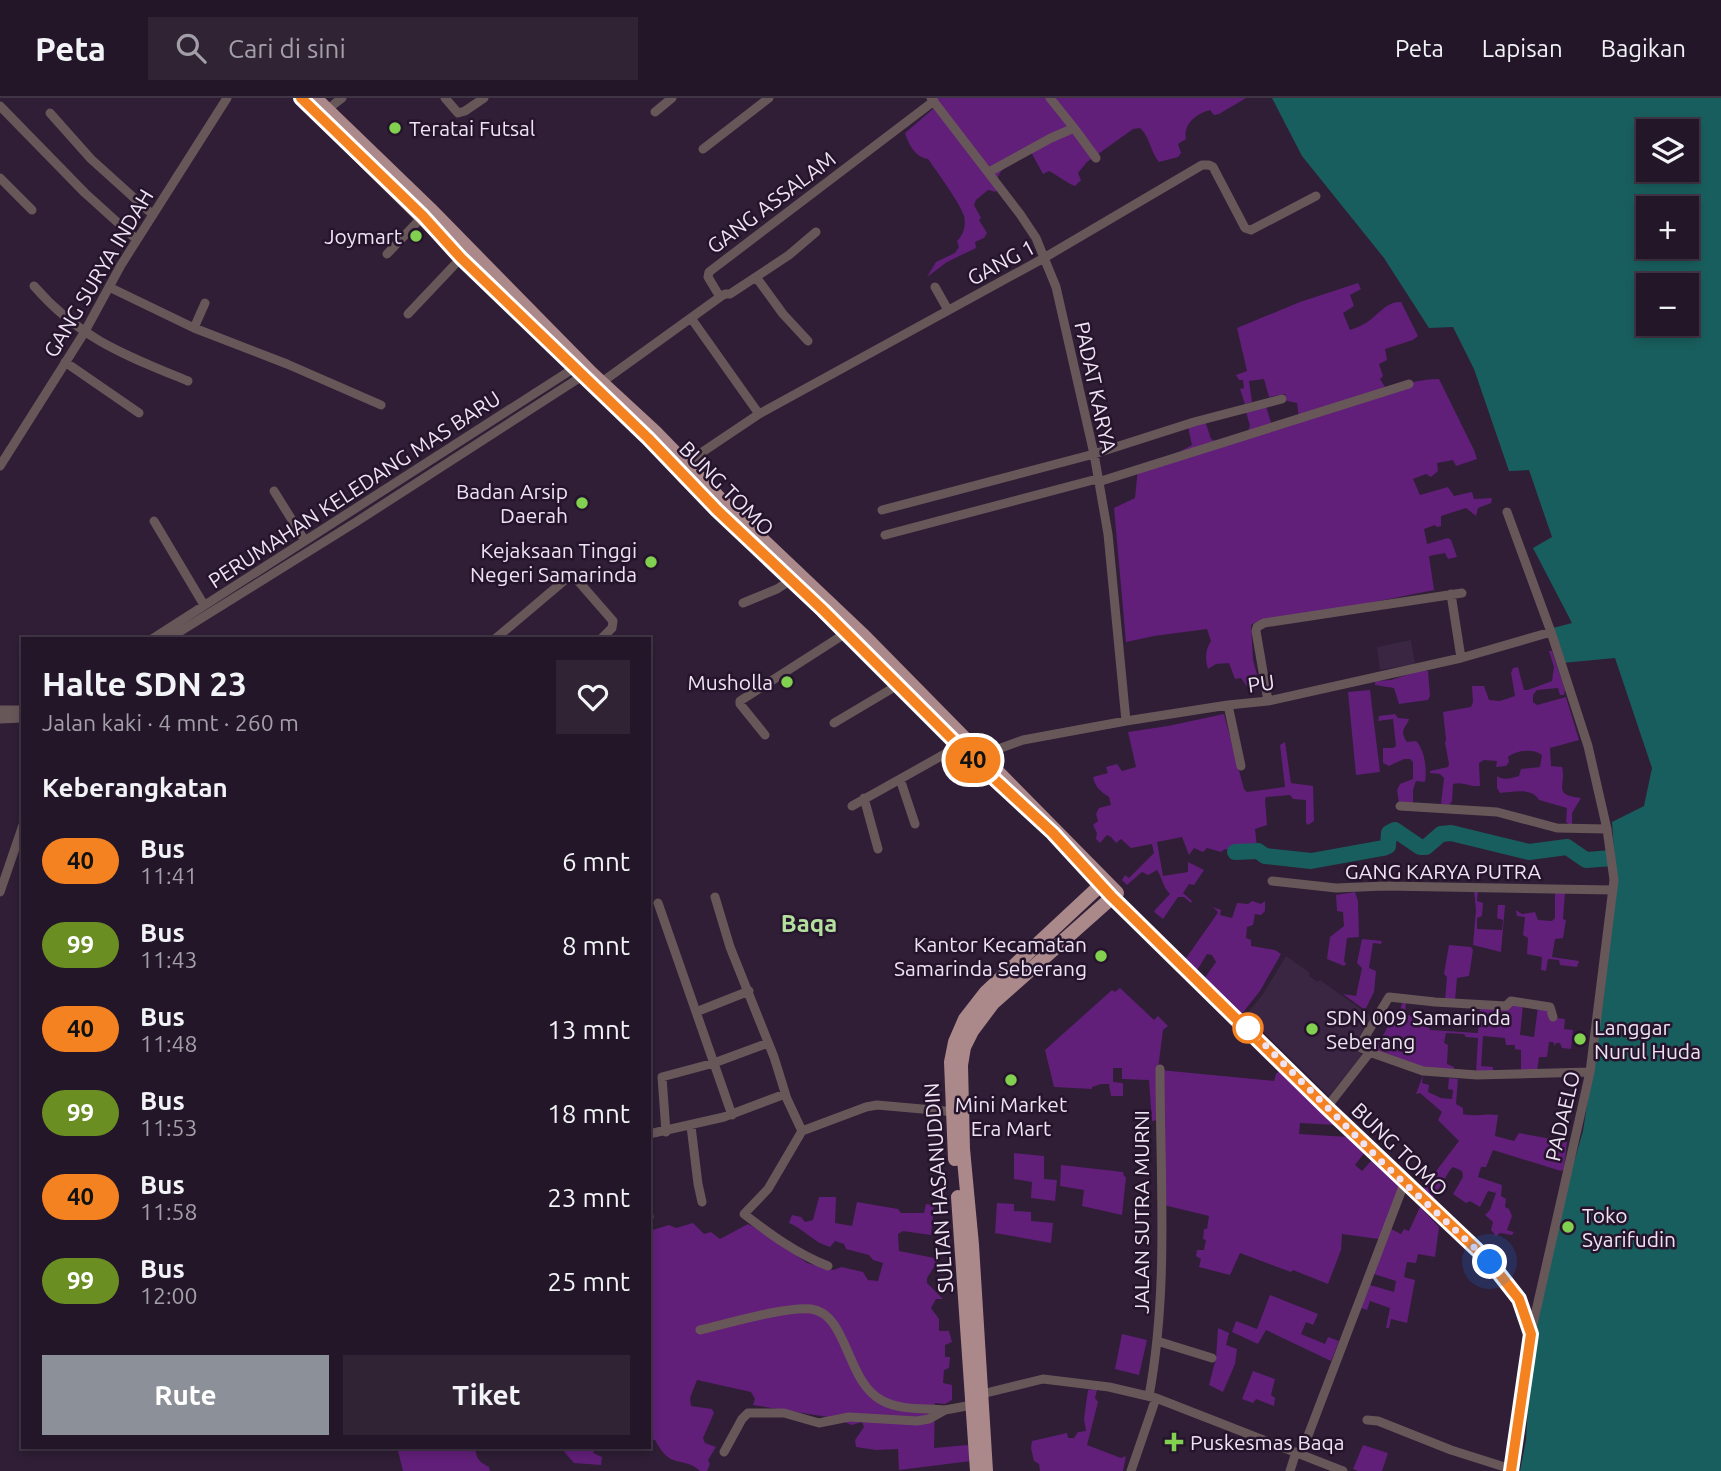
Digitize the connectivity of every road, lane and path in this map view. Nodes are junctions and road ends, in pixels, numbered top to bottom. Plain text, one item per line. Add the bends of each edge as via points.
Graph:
1 (227, 98) edge
2 (301, 98) edge
3 (315, 98) edge
4 (342, 98) edge
5 (445, 98) edge
6 (484, 98) edge
7 (672, 98) edge
8 (769, 98) edge
9 (1050, 98) edge
10 (932, 99) edge
11 (0, 106) edge
12 (655, 111) dead end
13 (50, 113) dead end
14 (323, 113) junction
15 (1074, 128) junction
16 (358, 149) junction
17 (703, 149) dead end
18 (1096, 158) dead end
19 (989, 172) junction
20 (0, 178) edge
21 (1316, 196) dead end
22 (32, 210) dead end
23 (153, 215) junction
24 (423, 216) junction
25 (816, 232) dead end
26 (137, 240) junction
27 (458, 248) junction
28 (387, 254) dead end
29 (1044, 258) junction
30 (756, 277) junction
31 (34, 286) dead end
32 (934, 287) dead end
33 (109, 288) junction
34 (720, 297) junction
35 (205, 303) dead end
36 (948, 310) junction
37 (408, 314) dead end
38 (691, 318) junction
39 (194, 328) junction
40 (84, 333) junction
41 (808, 341) dead end
42 (65, 362) junction
43 (582, 369) junction
44 (188, 381) dead end
45 (1409, 384) dead end
46 (599, 385) junction
47 (1282, 399) dead end
48 (381, 405) dead end
49 (139, 413) dead end
50 (759, 414) junction
51 (1094, 454) junction
52 (0, 466) edge
53 (681, 467) junction
54 (1098, 480) junction
55 (274, 491) dead end
56 (882, 510) dead end
57 (1507, 512) dead end
58 (153, 521) dead end
59 (886, 535) dead end
60 (318, 539) junction
61 (306, 541) junction
62 (791, 580) junction
63 (1462, 593) dead end
64 (1451, 594) junction
65 (743, 603) dead end
66 (204, 605) junction
67 (826, 607) junction
68 (1551, 632) junction
69 (846, 633) junction
70 (155, 637) edge
71 (171, 637) edge
72 (497, 637) edge
73 (603, 637) edge
74 (1461, 658) junction
75 (898, 685) junction
76 (1268, 701) junction
77 (1228, 705) junction
78 (21, 709) edge
79 (0, 710) edge
80 (21, 718) edge
81 (0, 719) edge
82 (1126, 721) junction
83 (834, 723) dead end
84 (765, 736) dead end
85 (959, 746) junction
86 (979, 759) junction
87 (1241, 766) dead end
88 (900, 779) junction
89 (864, 798) junction
90 (852, 806) dead end
91 (1400, 806) dead end
92 (915, 824) dead end
93 (1608, 829) junction
94 (21, 831) edge
95 (878, 849) dead end
96 (1272, 881) dead end
97 (1103, 883) junction
98 (1613, 890) junction
99 (0, 892) edge
100 (1114, 894) junction
101 (715, 897) dead end
102 (658, 903) dead end
103 (1086, 911) junction
104 (748, 991) junction
105 (696, 1012) junction
106 (1553, 1017) dead end
107 (768, 1043) junction
108 (1371, 1052) junction
109 (714, 1063) junction
110 (1160, 1069) dead end
111 (1590, 1072) junction
112 (785, 1092) junction
113 (1326, 1107) junction
114 (957, 1112) junction
115 (732, 1115) junction
116 (691, 1126) junction
117 (802, 1131) junction
118 (666, 1132) junction
119 (651, 1134) edge
120 (1405, 1184) junction
121 (702, 1202) dead end
122 (828, 1266) dead end
123 (700, 1330) dead end
124 (1531, 1334) junction
125 (1157, 1341) junction
126 (1212, 1358) dead end
127 (1153, 1397) junction
128 (977, 1400) junction
129 (945, 1410) junction
130 (1367, 1420) dead end
131 (724, 1452) dead end
132 (1299, 1453) junction
133 (1511, 1470) edge
134 (977, 1471) edge
135 (986, 1471) edge
136 (1131, 1471) edge
137 (1290, 1471) edge
138 (1343, 1471) edge

1 - 23 street, GANG SURYA INDAH
2 - 14 main road, BUNG TOMO
3 - 14 main road, BUNG TOMO
4 - 14 street
5 - 6 street via 458,113
7 - 12 street
8 - 17 street
9 - 15 street
10 - 19 street, PADAT KARYA
10 - 34 street, GANG ASSALAM via 709,272
11 - 26 street
13 - 23 street via 91,159
14 - 16 main road, BUNG TOMO
15 - 18 street
15 - 19 street
16 - 24 main road, BUNG TOMO
16 - 27 main road, BUNG TOMO
19 - 29 street, PADAT KARYA
20 - 22 street
21 - 29 street, GANG 1 via 1248,230 1213,167 1206,164
23 - 26 street, GANG SURYA INDAH
24 - 27 main road, BUNG TOMO
24 - 28 street
25 - 30 street
26 - 33 street, GANG SURYA INDAH
27 - 37 street
27 - 43 main road, BUNG TOMO
29 - 36 street, GANG 1
29 - 51 street, PADAT KARYA via 1056,287
30 - 34 street
30 - 41 street
31 - 40 street
32 - 36 street
33 - 39 street
33 - 40 street, GANG SURYA INDAH
34 - 38 street
35 - 39 street
36 - 50 street, GANG 1
38 - 46 street
38 - 50 street
39 - 48 street
40 - 42 street, GANG SURYA INDAH
40 - 44 street
42 - 49 street
42 - 52 street, GANG SURYA INDAH
43 - 46 main road, BUNG TOMO
43 - 60 street
45 - 54 street
46 - 53 main road, BUNG TOMO
47 - 51 street
50 - 53 street, GANG 1
51 - 54 street, PADAT KARYA
51 - 56 street
53 - 62 main road, BUNG TOMO
53 - 67 main road, BUNG TOMO
54 - 59 street
54 - 82 street, PADAT KARYA via 1108,534
55 - 61 street
57 - 68 street, PADAELO
58 - 66 street
60 - 61 street, PERUMAHAN KELEDANG MAS BARU
60 - 71 street
61 - 66 street, PERUMAHAN KELEDANG MAS BARU
62 - 65 street
62 - 67 main road, BUNG TOMO
63 - 64 street
64 - 74 street
64 - 76 street via 1257,627
66 - 70 street, PERUMAHAN KELEDANG MAS BARU
67 - 69 main road, BUNG TOMO
67 - 86 main road, BUNG TOMO
68 - 74 street, PU
68 - 93 street, PADAELO via 1588,746
69 - 75 main road, BUNG TOMO
69 - 84 street via 740,701
72 - 73 street via 572,574 613,621
74 - 76 street, PU
75 - 83 street
75 - 85 main road, BUNG TOMO
76 - 77 street, PU
77 - 82 street, PU
77 - 87 street
78 - 79 street
80 - 81 street
82 - 86 street, PU via 1023,740
85 - 86 main road, BUNG TOMO
85 - 88 street
86 - 97 main road, BUNG TOMO
88 - 89 street
88 - 92 street
89 - 90 street
89 - 95 street
91 - 93 street via 1497,812 1558,828
93 - 98 street, PADAELO
94 - 99 street
96 - 98 street, GANG KARYA PUTRA via 1336,888
97 - 100 main road, BUNG TOMO
97 - 103 main road, SULTAN HASANUDDIN
98 - 111 street, PADAELO
100 - 103 main road, SULTAN HASANUDDIN
100 - 113 street, BUNG TOMO
101 - 104 street
102 - 105 street
103 - 114 main road, SULTAN HASANUDDIN via 1019,970 972,1031 964,1047
104 - 105 street
104 - 107 street
105 - 109 street
106 - 108 street via 1550,1007 1511,1001 1506,1006 1389,997 1360,1045
107 - 109 street
107 - 112 street
108 - 111 street via 1432,1072
108 - 113 street
109 - 115 street
109 - 118 street via 662,1077
110 - 125 street, JALAN SUTRA MURNI via 1162,1259
111 - 124 street, PADAELO
112 - 115 street
112 - 117 street
113 - 120 street, BUNG TOMO
114 - 117 street via 877,1105
114 - 128 main road, SULTAN HASANUDDIN
115 - 116 street
116 - 118 street
116 - 121 street
117 - 122 street via 768,1189 744,1214
118 - 119 street
120 - 124 street, BUNG TOMO via 1490,1262 1511,1287
120 - 132 street
123 - 129 street via 814,1309 834,1322 870,1392 896,1406
124 - 133 street, BUNG TOMO
125 - 126 street
125 - 127 street, JALAN SUTRA MURNI
127 - 128 street via 1053,1380 1031,1381
127 - 132 street
127 - 136 street, JALAN SUTRA MURNI
128 - 129 street
128 - 134 main road, SULTAN HASANUDDIN
128 - 135 main road, SULTAN HASANUDDIN
129 - 131 street via 917,1421 849,1417 819,1423 783,1413 748,1413
130 - 133 street
132 - 137 street
132 - 138 street

